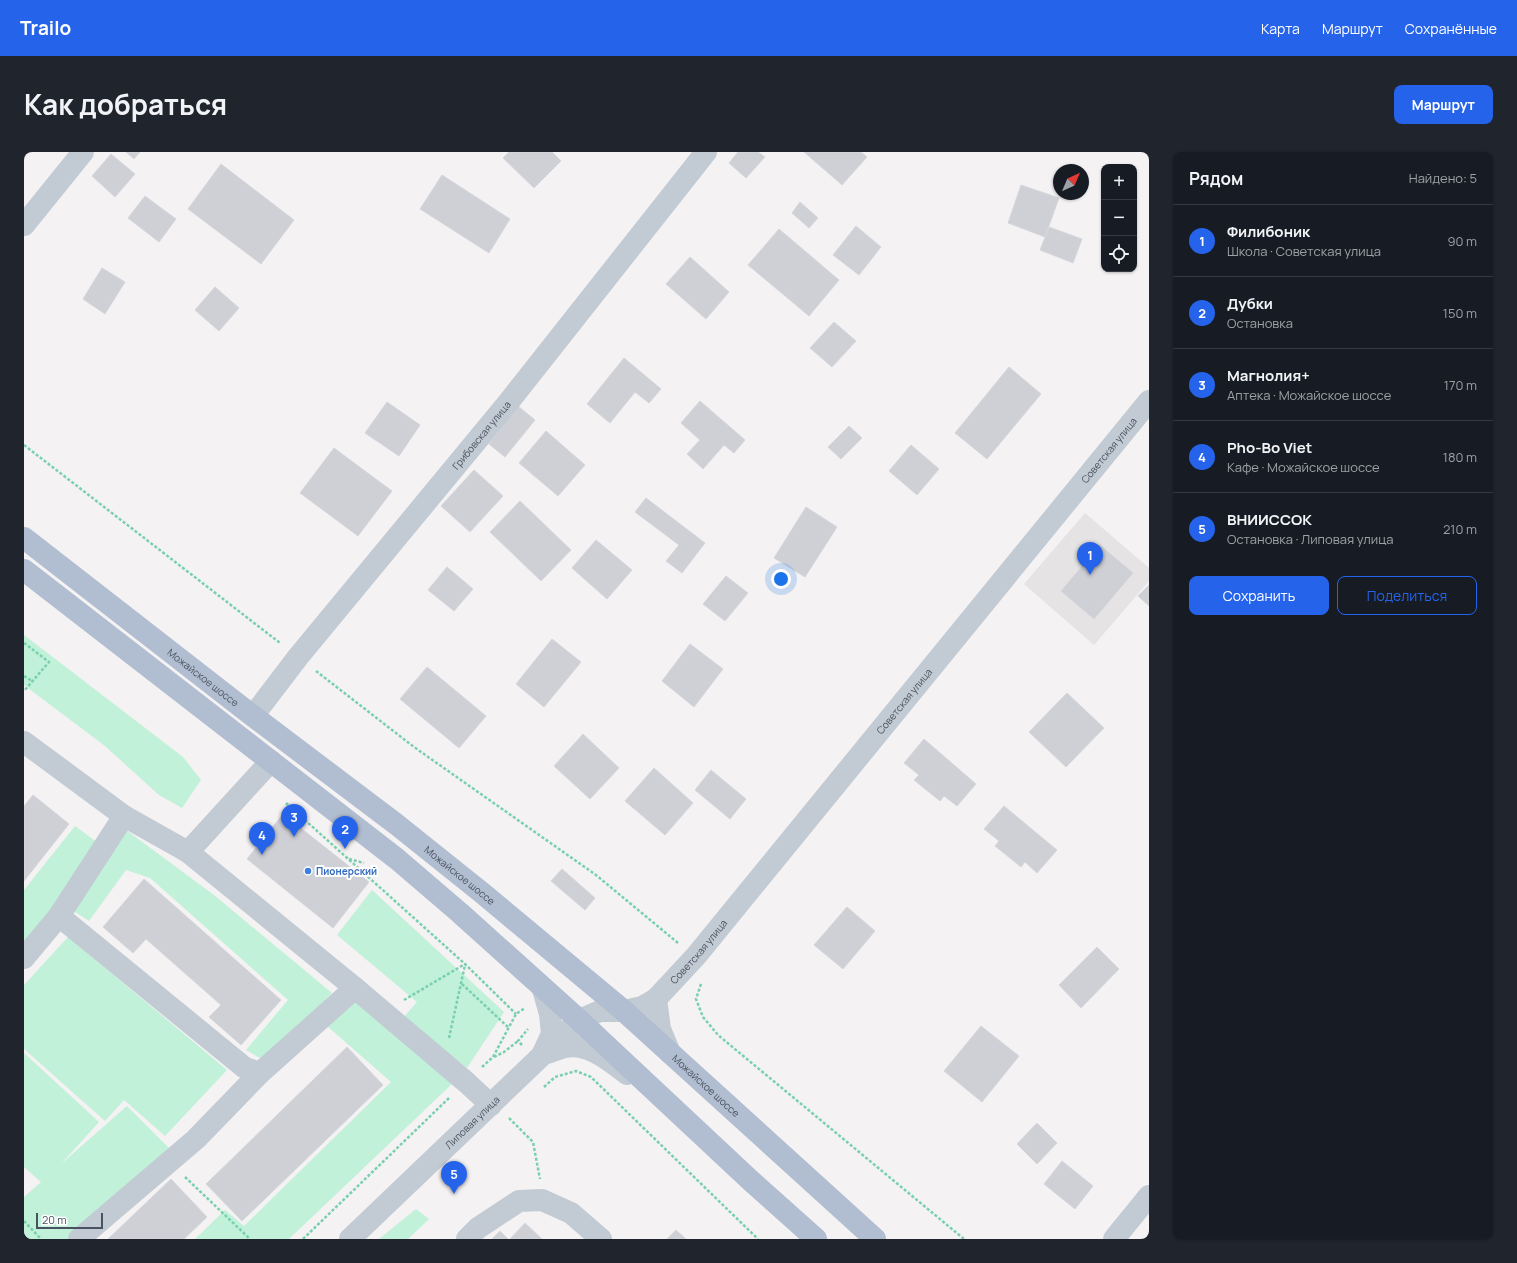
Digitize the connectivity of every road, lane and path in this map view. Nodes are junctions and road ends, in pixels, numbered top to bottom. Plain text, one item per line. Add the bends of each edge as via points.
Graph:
1 (82, 152) edge
2 (706, 152) edge
3 (24, 225) edge
4 (1149, 401) edge
5 (24, 446) edge
6 (24, 538) edge
7 (24, 570) edge
8 (24, 643) edge
9 (298, 657) junction
10 (24, 676) edge
11 (32, 682) junction
12 (24, 691) edge
13 (253, 716) junction
14 (24, 742) edge
15 (271, 761) junction
16 (285, 802) dead end
17 (124, 816) junction
18 (188, 852) junction
19 (59, 916) junction
20 (696, 956) junction
21 (24, 958) edge
22 (465, 964) junction
23 (461, 983) junction
24 (355, 988) junction
25 (543, 989) junction
26 (656, 999) junction
27 (523, 1010) dead end
28 (624, 1011) junction
29 (384, 1012) junction
30 (516, 1014) junction
31 (579, 1020) junction
32 (509, 1028) junction
33 (518, 1041) dead end
34 (670, 1053) junction
35 (541, 1055) junction
36 (493, 1057) junction
37 (444, 1063) junction
38 (260, 1073) junction
39 (466, 1082) junction
40 (544, 1087) dead end
41 (664, 1101) junction
42 (491, 1105) junction
43 (515, 1113) dead end
44 (784, 1156) junction
45 (169, 1162) junction
46 (750, 1180) junction
47 (1149, 1196) edge
48 (542, 1200) junction
49 (24, 1221) edge
50 (41, 1239) edge
51 (79, 1239) edge
52 (250, 1239) edge
53 (303, 1239) edge
54 (350, 1239) edge
55 (467, 1239) edge
56 (601, 1239) edge
57 (758, 1239) edge
58 (806, 1239) edge
59 (816, 1239) edge
60 (875, 1239) edge
61 (889, 1239) edge
62 (964, 1239) edge
63 (1114, 1239) edge

1 - 3 street
2 - 9 street, Грибовская улица via 507,404
4 - 20 street, Советская улица
5 - 9 path
6 - 13 main road, Можайское шоссе
7 - 15 main road
8 - 11 path via 49,662
9 - 13 street, Грибовская улица
9 - 20 path via 414,747 596,875
10 - 11 path
11 - 12 path
13 - 28 main road, Можайское шоссе via 396,824
14 - 17 street
15 - 18 street
15 - 25 main road via 397,859
16 - 22 path
17 - 18 street
17 - 19 street
18 - 24 street
19 - 21 street
19 - 38 street via 245,1068
20 - 26 street, Советская улица
20 - 62 path via 707,964 696,999 703,1017 718,1035
22 - 23 path
22 - 29 path
22 - 30 path
23 - 32 path
23 - 37 path
24 - 29 street
24 - 38 street
25 - 31 main road
25 - 35 street, Липовая улица via 552,1034
26 - 28 street, Советская улица via 642,1007
26 - 34 street via 660,1029
27 - 30 path
28 - 31 street, Липовая улица via 600,1011
28 - 34 main road, Можайское шоссе
29 - 37 street
30 - 32 path
31 - 35 street, Липовая улица
31 - 41 main road
32 - 36 path
33 - 36 path
34 - 44 main road, Можайское шоссе
35 - 41 street, Липовая улица via 566,1047 583,1047 608,1060
35 - 42 street, Липовая улица
36 - 39 path
37 - 39 street
38 - 45 street via 196,1139
39 - 42 street
39 - 53 path
40 - 57 path via 555,1077 576,1071 591,1077
41 - 46 main road
42 - 54 street, Липовая улица
43 - 48 path via 509,1118 533,1142
44 - 60 main road, Можайское шоссе
44 - 61 main road
45 - 51 street
45 - 52 path
46 - 58 main road
46 - 59 main road
47 - 63 street
48 - 55 street via 519,1202 478,1228
48 - 56 street via 571,1212
49 - 50 path

